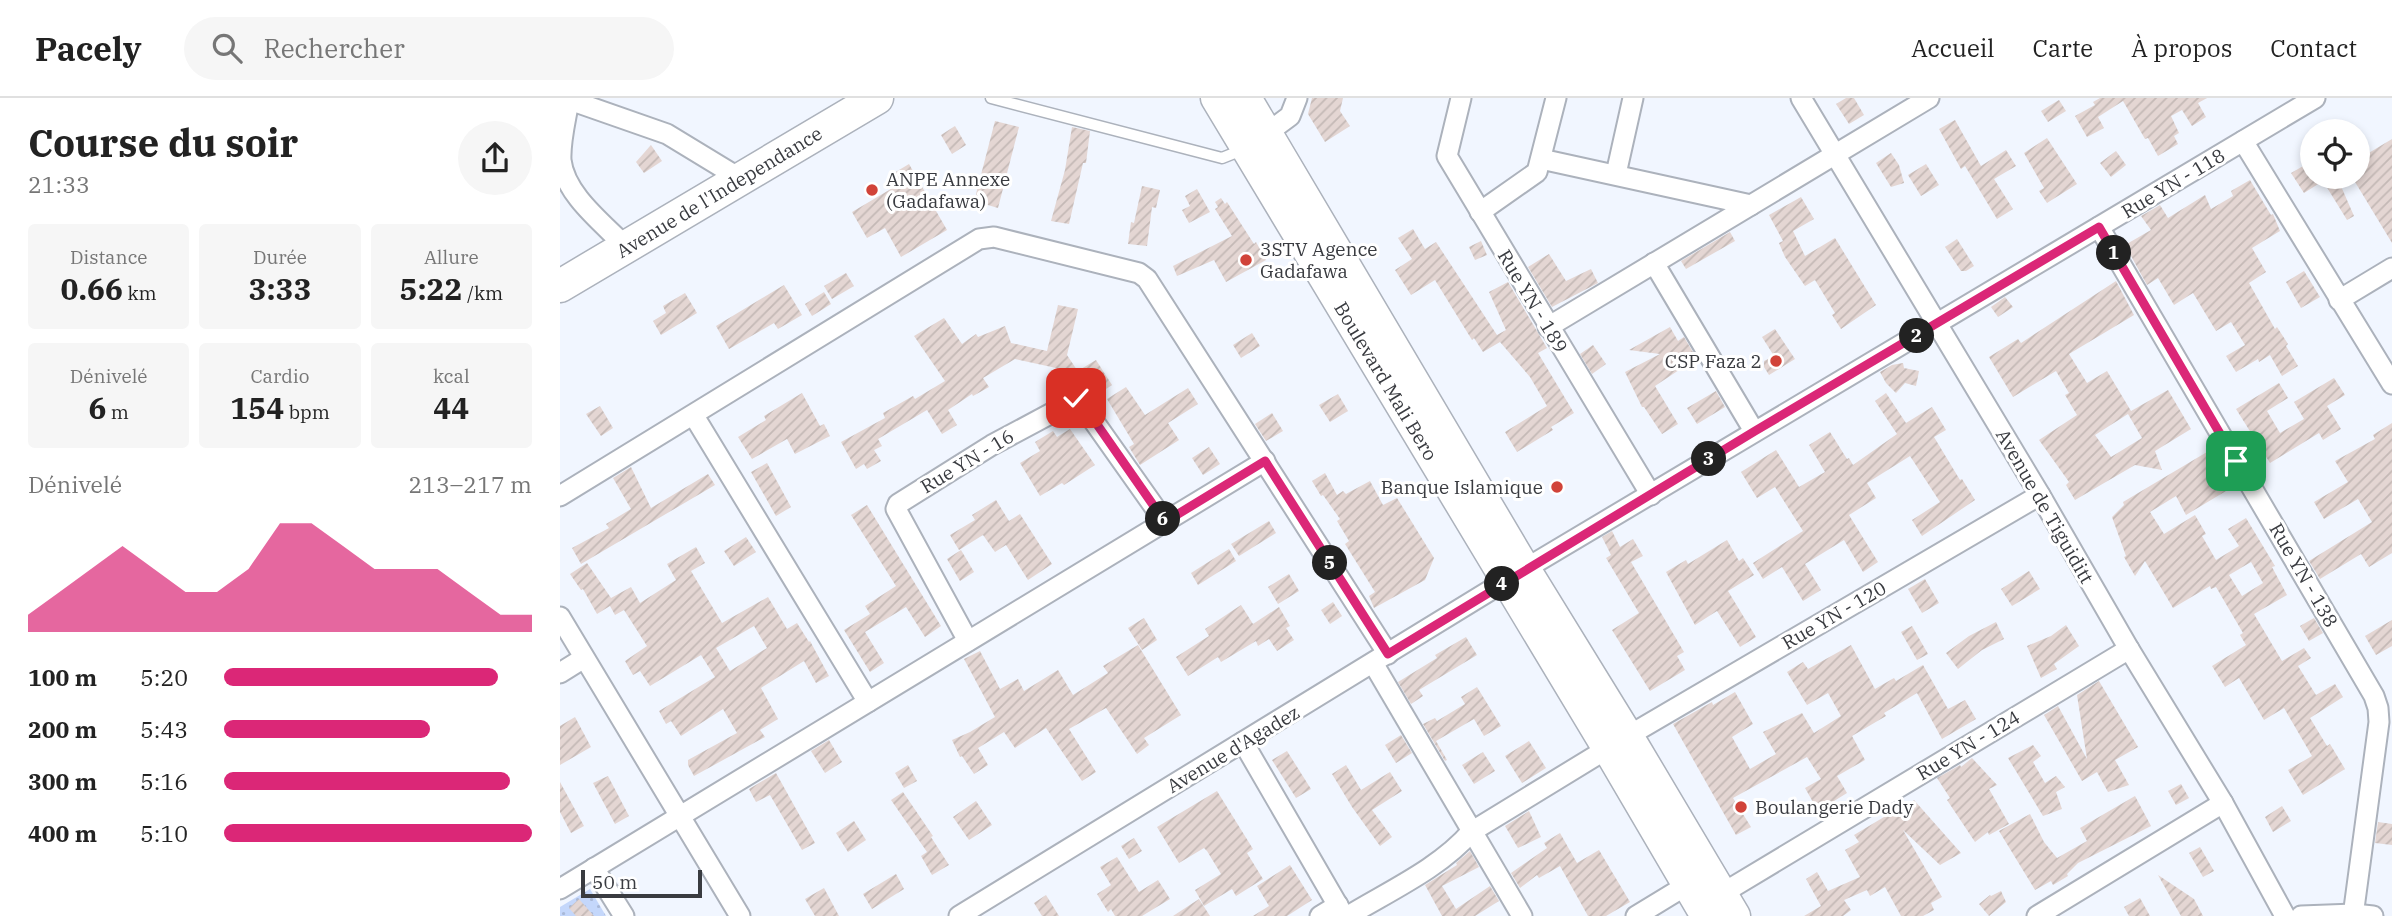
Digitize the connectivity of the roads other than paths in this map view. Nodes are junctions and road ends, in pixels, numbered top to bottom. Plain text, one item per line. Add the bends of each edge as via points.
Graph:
1 (991, 98) edge
2 (1216, 98) edge
3 (1246, 98) edge
4 (1297, 98) edge
5 (1461, 98) edge
6 (1556, 98) edge
7 (1633, 98) edge
8 (1801, 98) edge
9 (1929, 98) edge
10 (566, 99) edge
11 (874, 99) edge
12 (2307, 100) edge
13 (605, 104) edge
14 (1257, 141) junction
15 (2243, 141) junction
16 (1835, 155) junction
17 (1541, 159) junction
18 (1616, 174) junction
19 (741, 179) junction
20 (1751, 205) junction
21 (1480, 212) junction
22 (2099, 227) junction
23 (626, 247) junction
24 (1654, 263) junction
25 (2392, 268) edge
26 (566, 275) edge
27 (2339, 300) junction
28 (1938, 324) junction
29 (1548, 327) junction
30 (2392, 384) edge
31 (694, 416) junction
32 (1755, 431) junction
33 (1265, 461) junction
34 (1651, 495) junction
35 (2040, 495) junction
36 (560, 496) edge
37 (1165, 522) junction
38 (1516, 575) junction
39 (560, 617) edge
40 (968, 641) junction
41 (2129, 649) junction
42 (584, 658) junction
43 (1381, 658) junction
44 (560, 673) edge
45 (868, 702) junction
46 (1243, 742) junction
47 (1618, 743) junction
48 (2223, 803) junction
49 (678, 817) junction
50 (1471, 832) junction
51 (594, 868) junction
52 (560, 888) edge
53 (1710, 904) edge
54 (1343, 912) edge
55 (962, 915) edge
56 (2360, 915) edge
57 (624, 916) edge
58 (740, 916) edge
59 (1320, 916) edge
60 (1522, 916) edge
61 (1636, 916) edge
62 (2037, 916) edge
63 (2286, 916) edge
64 (2301, 916) edge

1 - 14 lane via 1222,158
2 - 14 main road, Boulevard Mali Bero
3 - 14 main road, Boulevard Mali Bero
4 - 14 street via 1290,116
5 - 21 street, Rue YN - 189 via 1447,153
6 - 17 street
7 - 18 street
8 - 16 street, Avenue de Tiguiditt
9 - 16 street
10 - 13 street
10 - 23 street via 561,149 564,173 578,197
11 - 19 highway, Avenue de l'Independance
12 - 15 street, Rue YN - 118
13 - 19 street via 667,134
14 - 38 main road, Boulevard Mali Bero
15 - 22 street, Rue YN - 118
15 - 27 street
16 - 20 street
16 - 28 street, Avenue de Tiguiditt
17 - 18 street
17 - 21 street via 1534,175
18 - 20 street
19 - 23 highway, Avenue de l'Independance
20 - 24 street
21 - 29 street, Rue YN - 189
22 - 28 street, Rue YN - 118
22 - 56 street, Rue YN - 138 via 2374,695 2379,722
23 - 26 highway, Avenue de l'Independance
24 - 29 street
24 - 32 street
25 - 27 street
27 - 30 street
28 - 32 street, Rue YN - 118
28 - 35 street, Avenue de Tiguiditt
29 - 34 street, Rue YN - 189
31 - 33 street via 979,239 994,237 1147,279
31 - 36 street
31 - 45 street
32 - 34 street, Rue YN - 118
33 - 37 street
33 - 43 street
34 - 38 street, Rue YN - 118
35 - 41 street, Avenue de Tiguiditt
35 - 47 street, Rue YN - 120
37 - 40 street
37 - 40 street, Rue YN - 16 via 1078,399 992,445 896,509
38 - 43 street, Avenue d'Agadez
38 - 47 main road, Boulevard Mali Bero
39 - 42 street
40 - 45 street
41 - 48 street, Avenue de Tiguiditt
41 - 53 street, Rue YN - 124
42 - 44 street
42 - 49 street
43 - 46 street, Avenue d'Agadez
43 - 50 street
45 - 49 street
46 - 54 street
46 - 55 street, Avenue d'Agadez
47 - 50 street, Rue YN - 120
47 - 53 main road, Boulevard Mali Bero
48 - 62 street
48 - 63 street, Avenue de Tiguiditt
49 - 51 street
49 - 58 street
50 - 54 street, Rue YN - 120 via 1443,856
50 - 60 street
51 - 52 street
51 - 57 street
53 - 61 street, Rue YN - 124
54 - 59 street, Rue YN - 120
56 - 64 street

